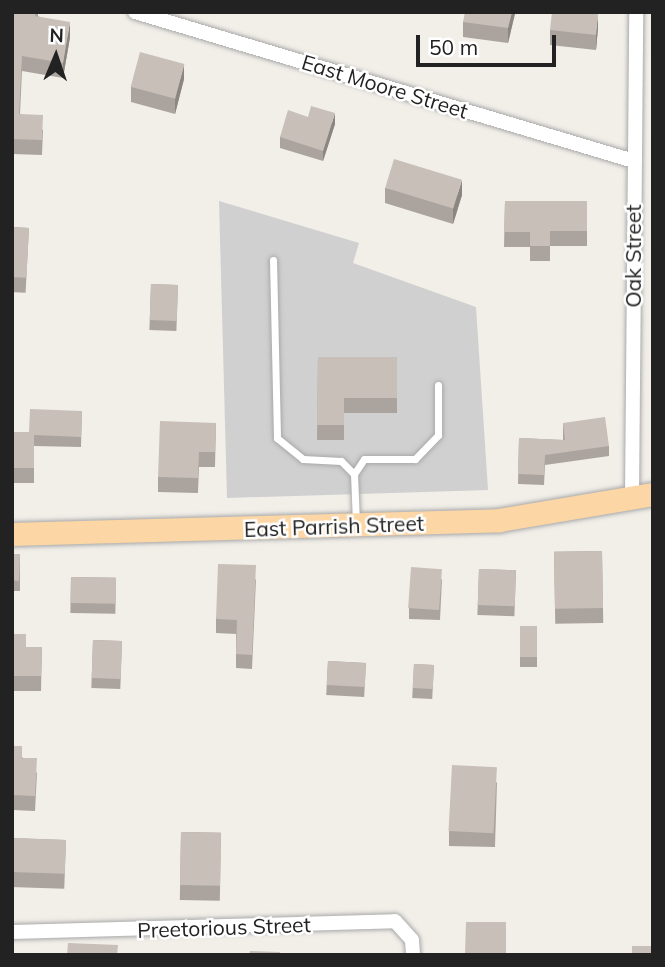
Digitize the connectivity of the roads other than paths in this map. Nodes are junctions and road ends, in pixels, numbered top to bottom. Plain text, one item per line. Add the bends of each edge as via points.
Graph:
1 (135, 12) edge
2 (635, 12) edge
3 (634, 161) junction
4 (273, 260) dead end
5 (438, 384) dead end
6 (354, 474) junction
7 (643, 497) edge
8 (356, 526) junction
9 (12, 534) edge
10 (12, 932) edge
11 (413, 955) edge

1 - 3 street, East Moore Street
2 - 3 street, Oak Street
3 - 7 street, Oak Street
4 - 6 lane via 278,438 303,459 341,461
5 - 6 lane via 438,435 415,459 364,460
6 - 8 lane
7 - 8 main road, East Parrish Street via 499,520
8 - 9 main road, East Parrish Street
10 - 11 street, Preetorious Street via 396,921 412,940

